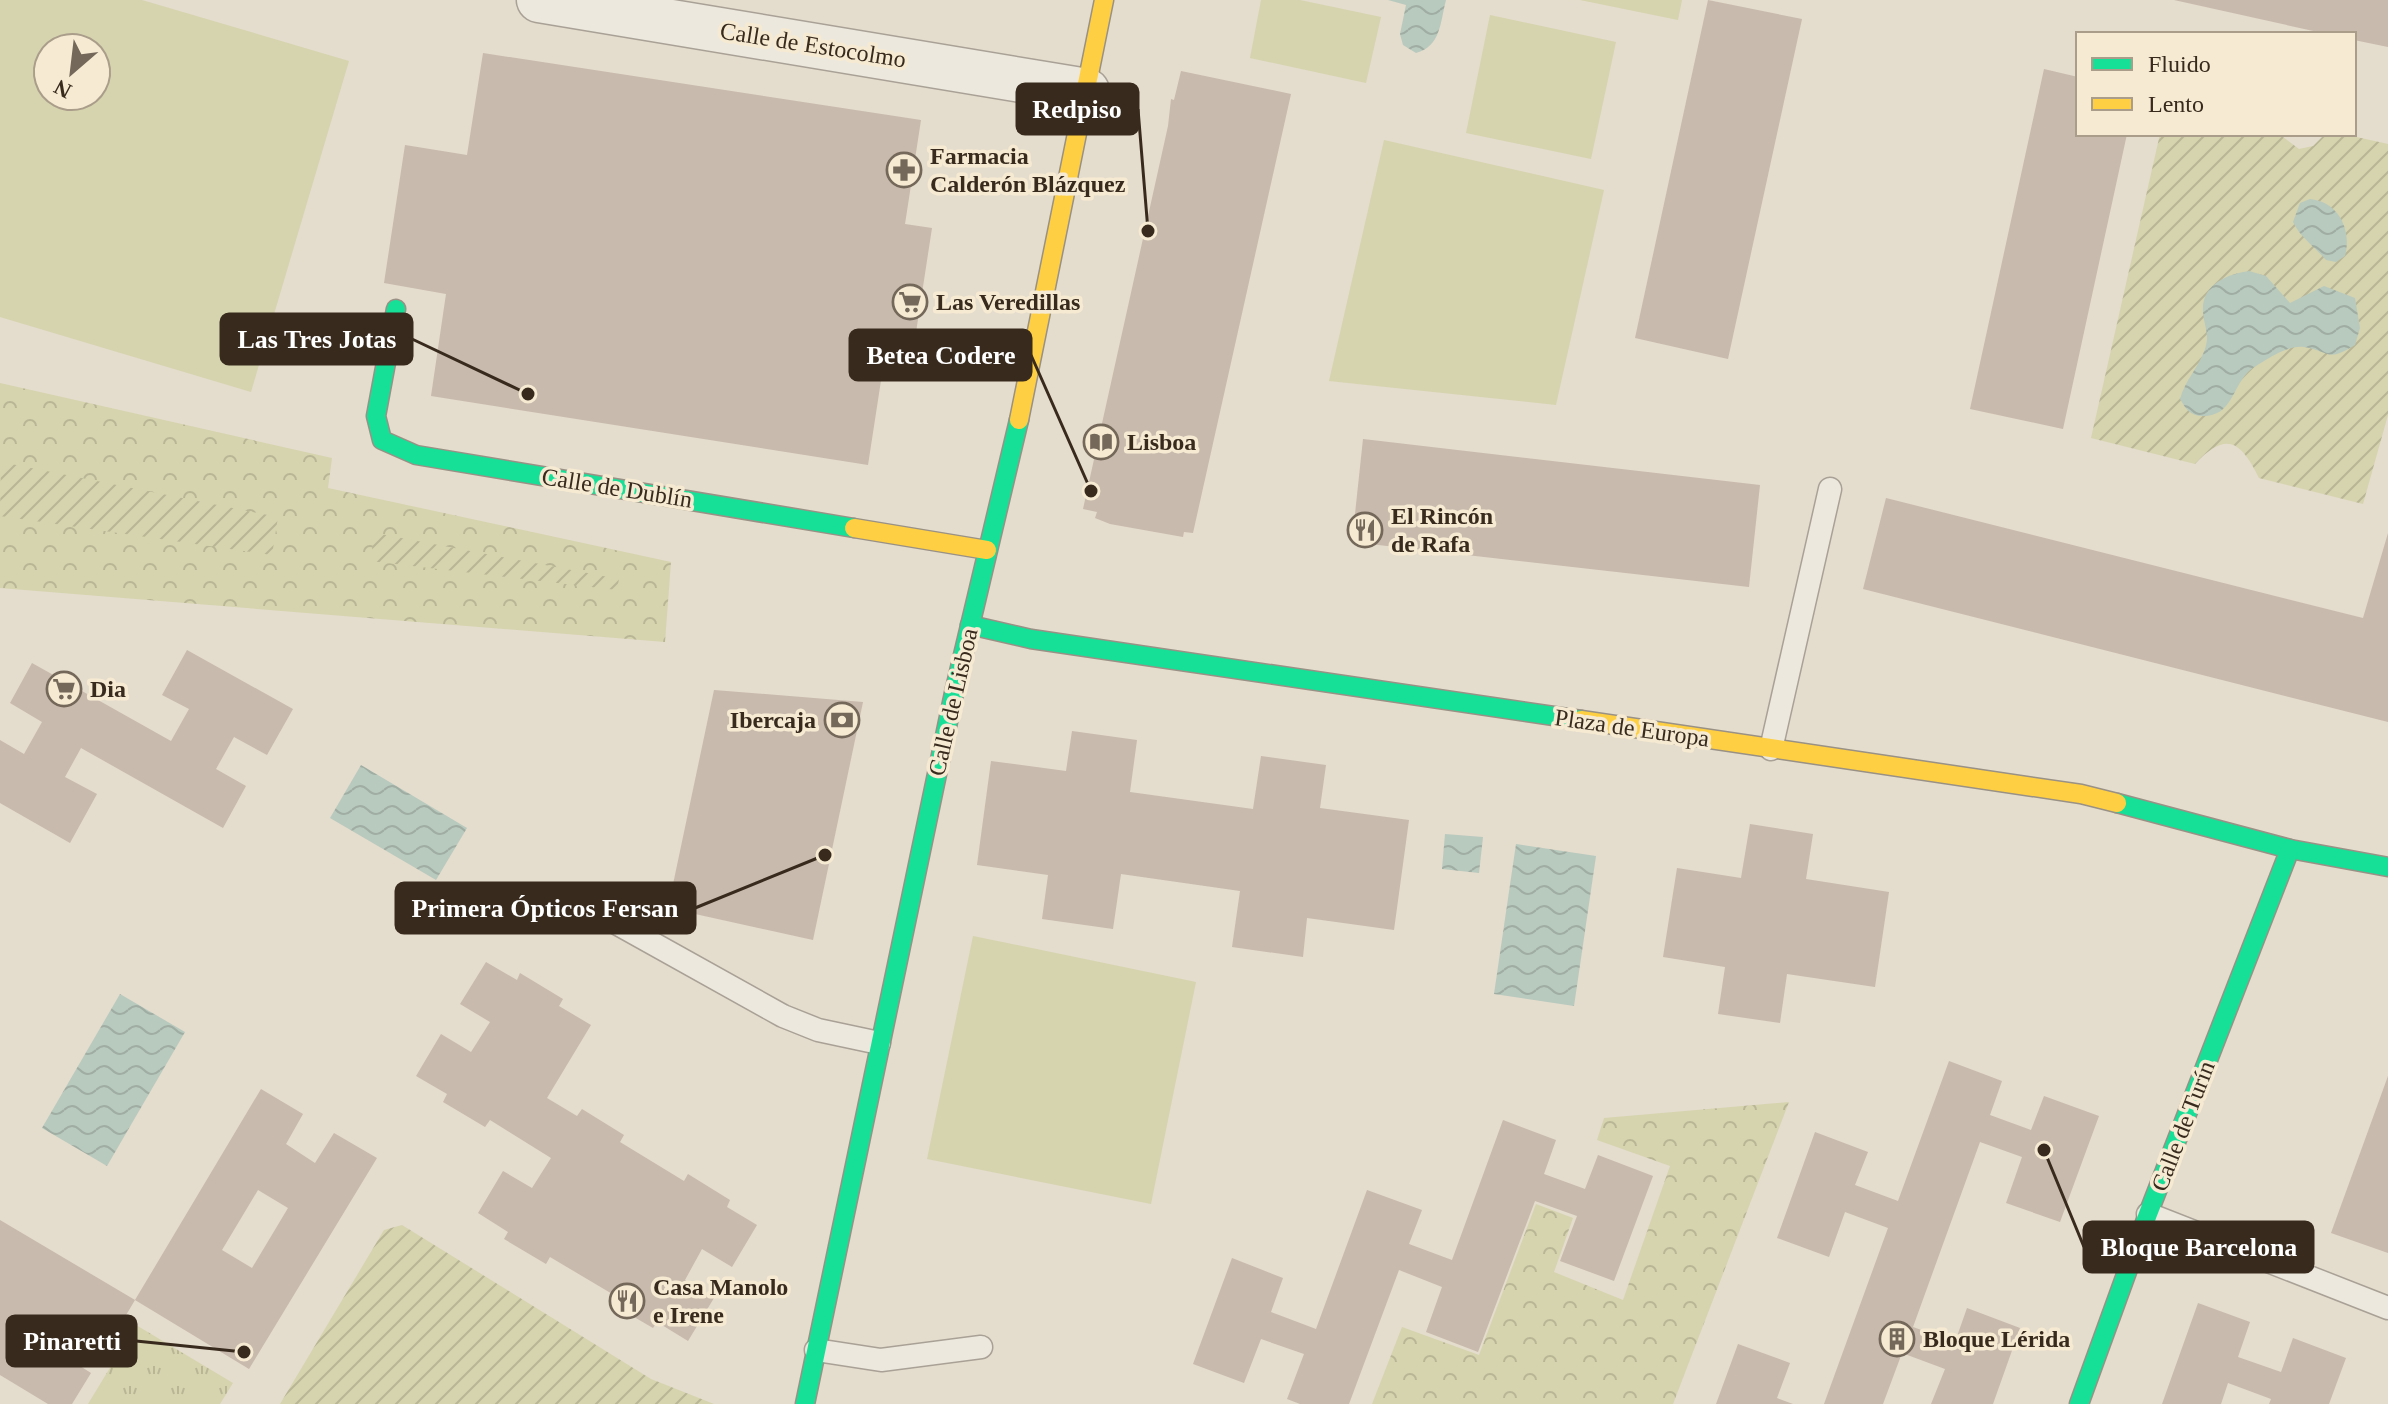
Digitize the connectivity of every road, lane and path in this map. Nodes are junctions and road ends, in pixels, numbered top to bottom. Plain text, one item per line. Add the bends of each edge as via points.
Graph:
1 (539, 0) edge
2 (1104, 0) edge
3 (1087, 91) junction
4 (396, 309) dead end
5 (1830, 489) dead end
6 (987, 550) junction
7 (970, 625) junction
8 (1771, 749) junction
9 (2290, 849) junction
10 (2388, 867) edge
11 (600, 914) dead end
12 (879, 1043) junction
13 (2148, 1214) junction
14 (2388, 1308) edge
15 (981, 1347) dead end
16 (816, 1350) junction
17 (805, 1404) edge
18 (2079, 1404) edge

1 - 3 street, Calle de Estocolmo
2 - 3 street, Calle de Lisboa
3 - 6 street, Calle de Lisboa via 1034,355
4 - 6 street, Calle de Dublín via 376,416 382,440 416,455
5 - 8 lane
6 - 7 street, Calle de Lisboa
7 - 8 street, Plaza de Europa via 1031,639
7 - 12 street, Calle de Lisboa
8 - 9 street, Plaza de Europa via 2081,794
9 - 10 street, Plaza de Europa
9 - 13 street, Calle de Turín
11 - 12 lane via 783,1016 818,1030
12 - 16 street, Calle de Lisboa
13 - 14 lane
13 - 18 street, Calle de Turín
15 - 16 lane via 881,1360
16 - 17 street, Calle de Lisboa

